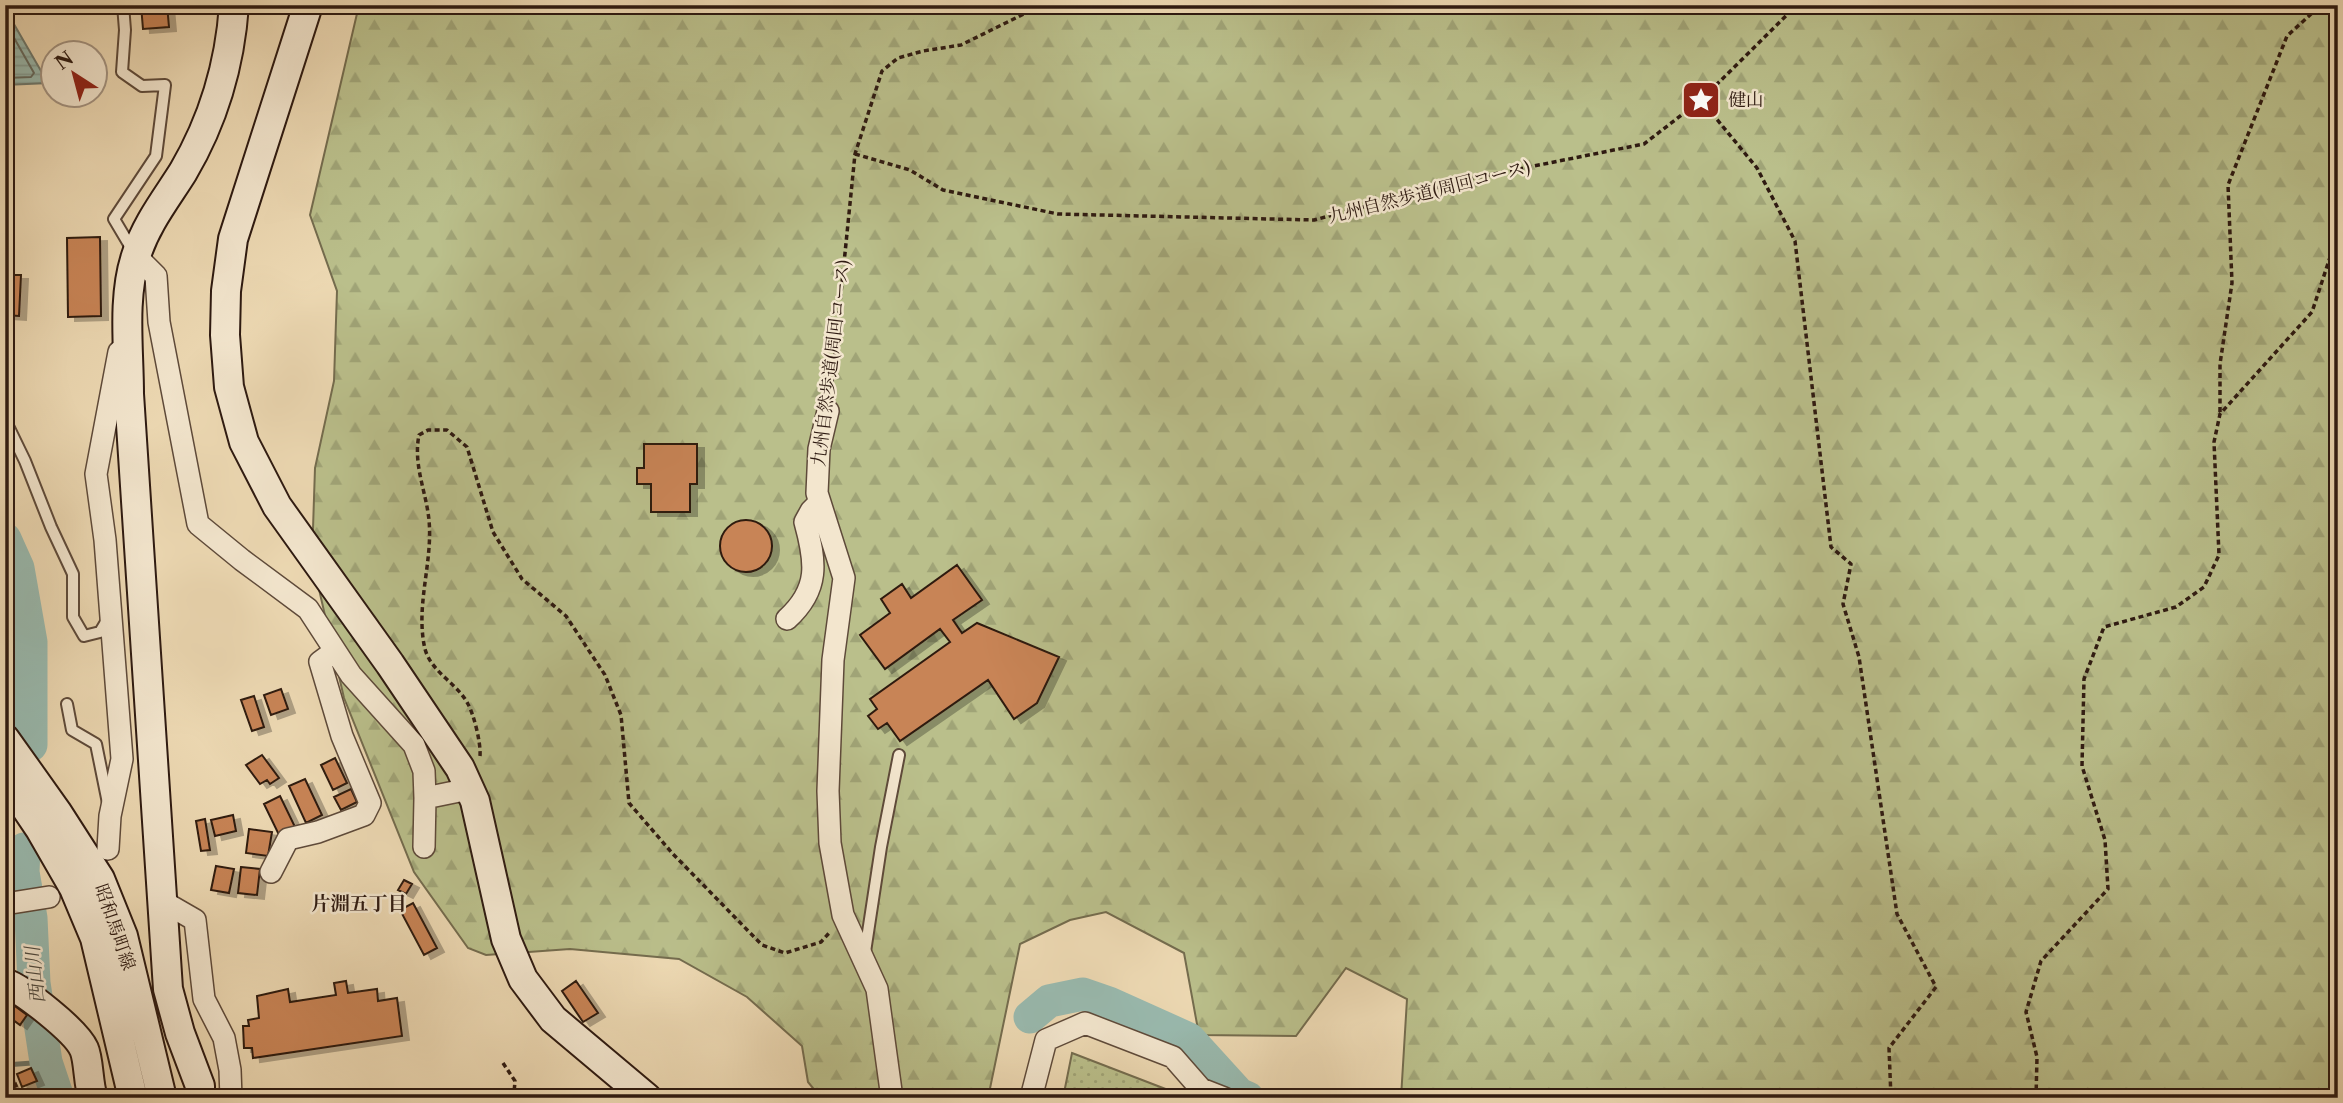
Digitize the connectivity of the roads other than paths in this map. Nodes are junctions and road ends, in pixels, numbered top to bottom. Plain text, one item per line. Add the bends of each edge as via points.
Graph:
1 (123, 5) edge
2 (234, 5) edge
3 (308, 5) edge
4 (136, 256) junction
5 (129, 296) junction
6 (828, 411) road end
7 (8, 426) dead end
8 (819, 503) junction
9 (110, 615) junction
10 (787, 618) dead end
11 (335, 651) junction
12 (67, 704) dead end
13 (5, 739) edge
14 (899, 755) dead end
15 (5, 777) edge
16 (469, 789) junction
17 (425, 798) junction
18 (110, 816) junction
19 (424, 847) dead end
20 (108, 849) dead end
21 (271, 872) dead end
22 (49, 897) dead end
23 (162, 901) junction
24 (5, 904) edge
25 (863, 962) junction
26 (10, 985) edge
27 (93, 1098) edge
28 (133, 1098) edge
29 (162, 1098) edge
30 (200, 1098) edge
31 (231, 1098) edge
32 (647, 1098) edge
33 (894, 1098) edge
34 (1031, 1098) edge
35 (1224, 1098) edge

1 - 4 lane via 121,72 142,86 165,85 156,156 114,219
2 - 4 street via 217,100
3 - 16 street via 233,239 226,291 229,387 244,442 276,506 390,664 460,768
4 - 5 street
4 - 11 street via 156,276 159,322 198,524 308,609
5 - 9 street via 96,474
5 - 23 street via 129,394
6 - 8 street, 九州自然歩道(周回コース) via 819,449
7 - 9 lane via 73,575 73,617 83,636 100,632
8 - 10 street via 805,522 813,559 810,589 802,605
8 - 25 street, 九州自然歩道(周回コース) via 844,578 833,660 830,843 843,915
9 - 18 street via 122,759
11 - 17 street via 414,745 424,772
11 - 21 street via 320,662 342,736 370,803 364,815 288,839
12 - 18 lane via 72,730 96,744
13 - 29 street, 昭和馬町線 via 100,879 122,936
14 - 25 lane
15 - 28 street, 昭和馬町線 via 75,888 95,938
16 - 17 street
16 - 32 street via 506,939 523,979 553,1019
17 - 19 street
18 - 20 street
22 - 24 street
23 - 30 street via 169,989
23 - 31 street via 195,920 204,999 224,1038
25 - 33 street, 九州自然歩道(周回コース) via 877,989
26 - 27 street via 65,1025 85,1049
34 - 35 street via 1046,1040 1085,1023 1173,1057 1201,1089

